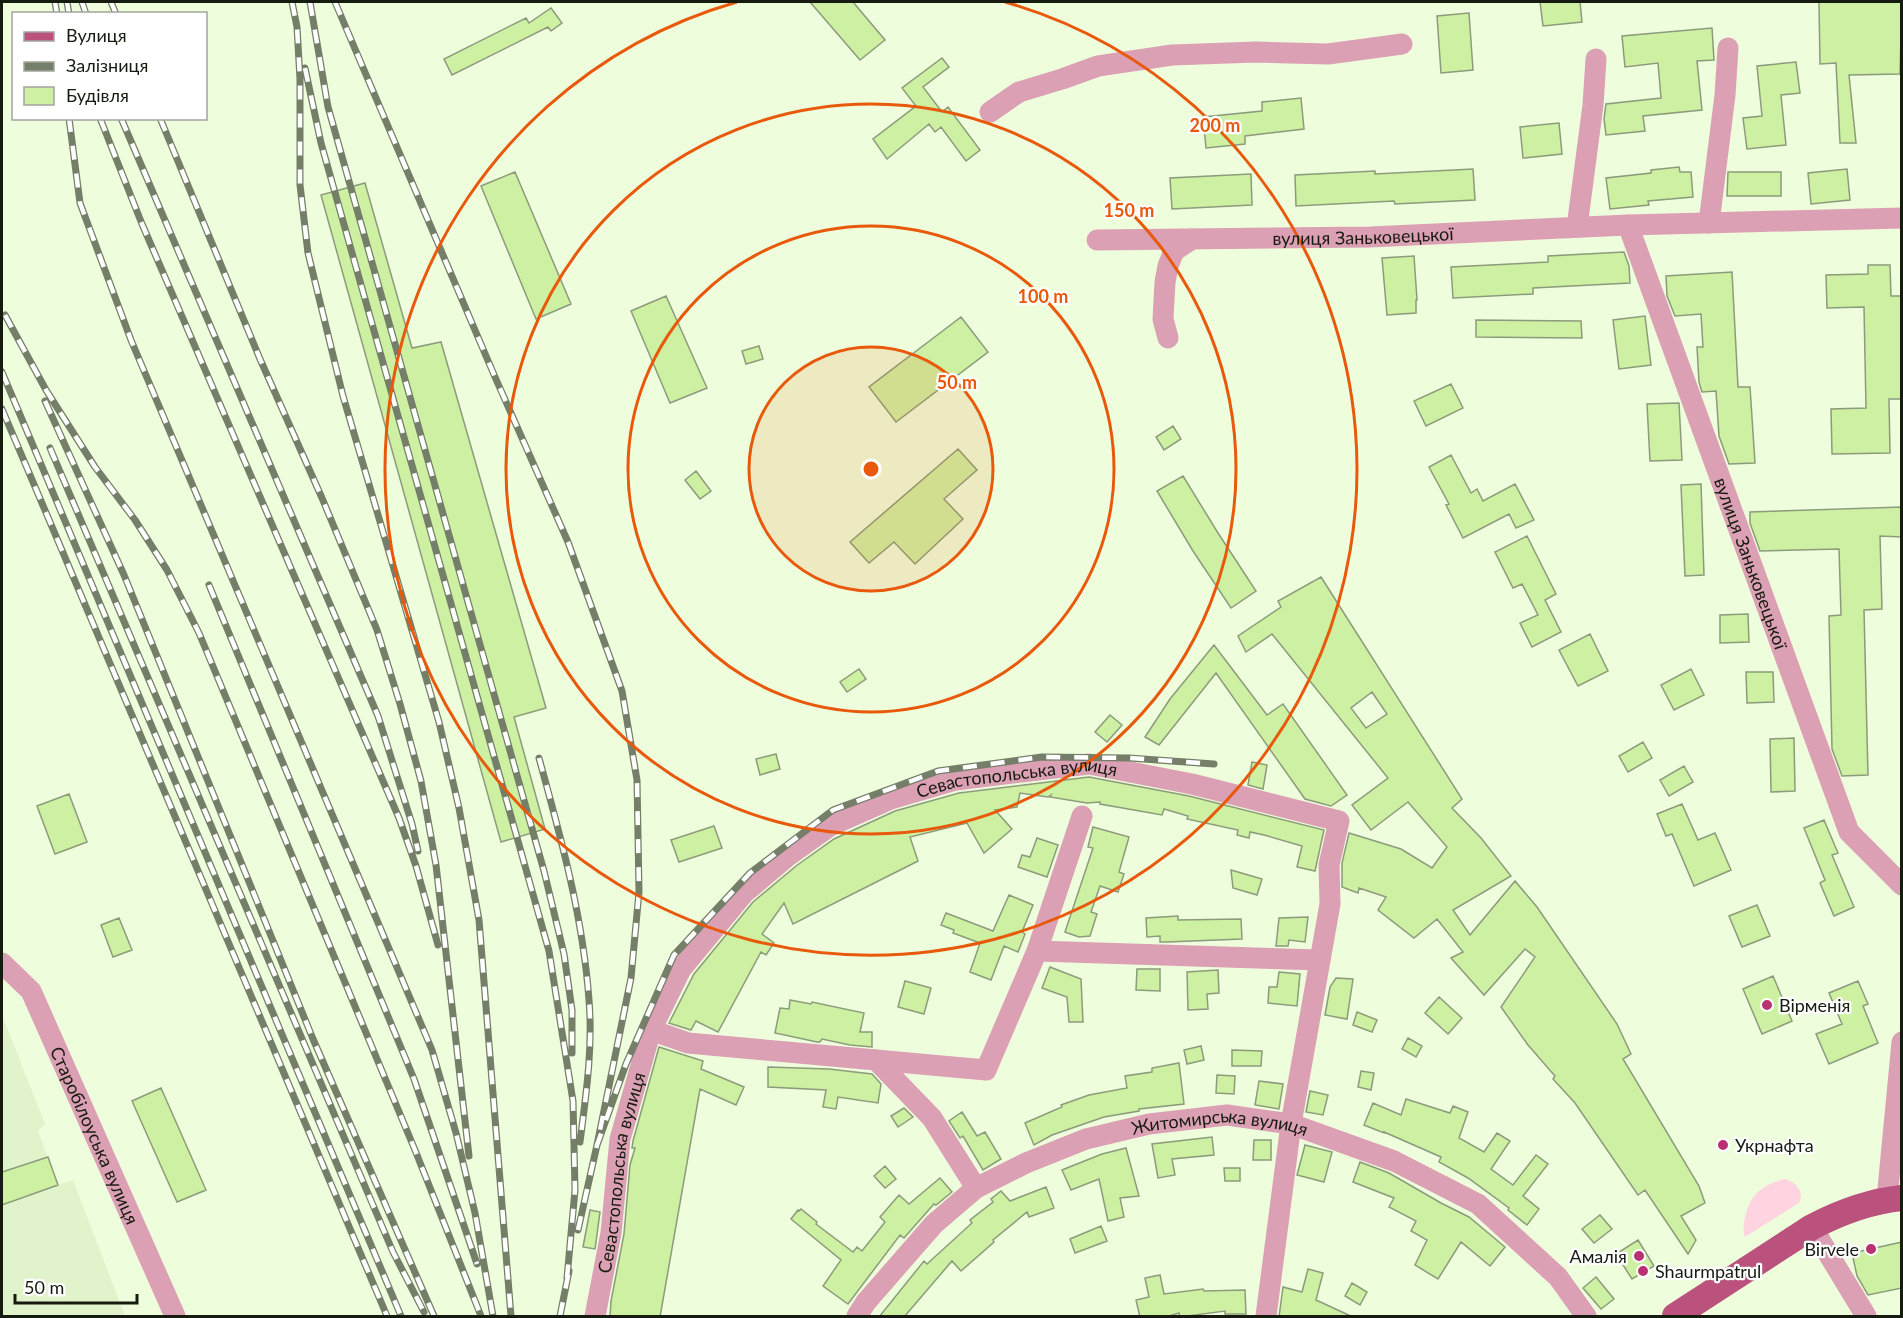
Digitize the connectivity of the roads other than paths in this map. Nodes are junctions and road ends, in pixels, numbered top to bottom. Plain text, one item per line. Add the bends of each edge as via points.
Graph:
1 (1402, 44) dead end
2 (1728, 48) dead end
3 (1596, 59) dead end
4 (990, 112) dead end
5 (1902, 218) edge
6 (1709, 223) junction
7 (1628, 225) junction
8 (1577, 227) junction
9 (1192, 239) junction
10 (1097, 240) dead end
11 (1168, 338) dead end
12 (1082, 816) dead end
13 (1902, 885) edge
14 (1037, 951) junction
15 (1320, 960) junction
16 (2, 963) edge
17 (651, 1030) junction
18 (1902, 1042) edge
19 (876, 1060) junction
20 (1291, 1124) junction
21 (976, 1188) junction
22 (1894, 1199) edge
23 (1812, 1227) junction
24 (175, 1317) edge
25 (595, 1317) edge
26 (858, 1317) edge
27 (1266, 1317) edge
28 (1586, 1317) edge
29 (1675, 1317) edge
30 (1866, 1317) edge

1 - 4 street via 1328,54 1172,56 1098,66 1019,92
2 - 6 street
3 - 8 street
5 - 6 street, вулиця Заньковецької
6 - 7 street, вулиця Заньковецької
7 - 8 street, вулиця Заньковецької
7 - 13 street, вулиця Заньковецької via 1849,832
8 - 9 street, вулиця Заньковецької via 1370,237
9 - 10 street, вулиця Заньковецької
9 - 11 street via 1174,251 1168,266 1163,319
12 - 14 street
14 - 15 street
14 - 19 street via 986,1070
15 - 17 street, Севастопольська вулиця via 1330,904 1329,865 1339,821 1192,784 1089,764 956,780 891,799 830,826 744,893 681,969
15 - 20 street, Севастопольська вулиця
16 - 24 street, Старобілоуська вулиця via 31,991
17 - 19 street via 688,1043
17 - 25 street, Севастопольська вулиця via 620,1139 611,1233
18 - 22 street via 1889,1158
19 - 21 street via 932,1118
20 - 21 street, Житомирська вулиця via 1227,1115 1149,1124 1086,1139
20 - 27 street, Севастопольська вулиця
20 - 28 street, Житомирська вулиця via 1394,1161 1478,1204 1558,1277
21 - 26 street, Житомирська вулиця via 934,1224 866,1302
22 - 23 main road via 1830,1217
23 - 29 main road
23 - 30 street

